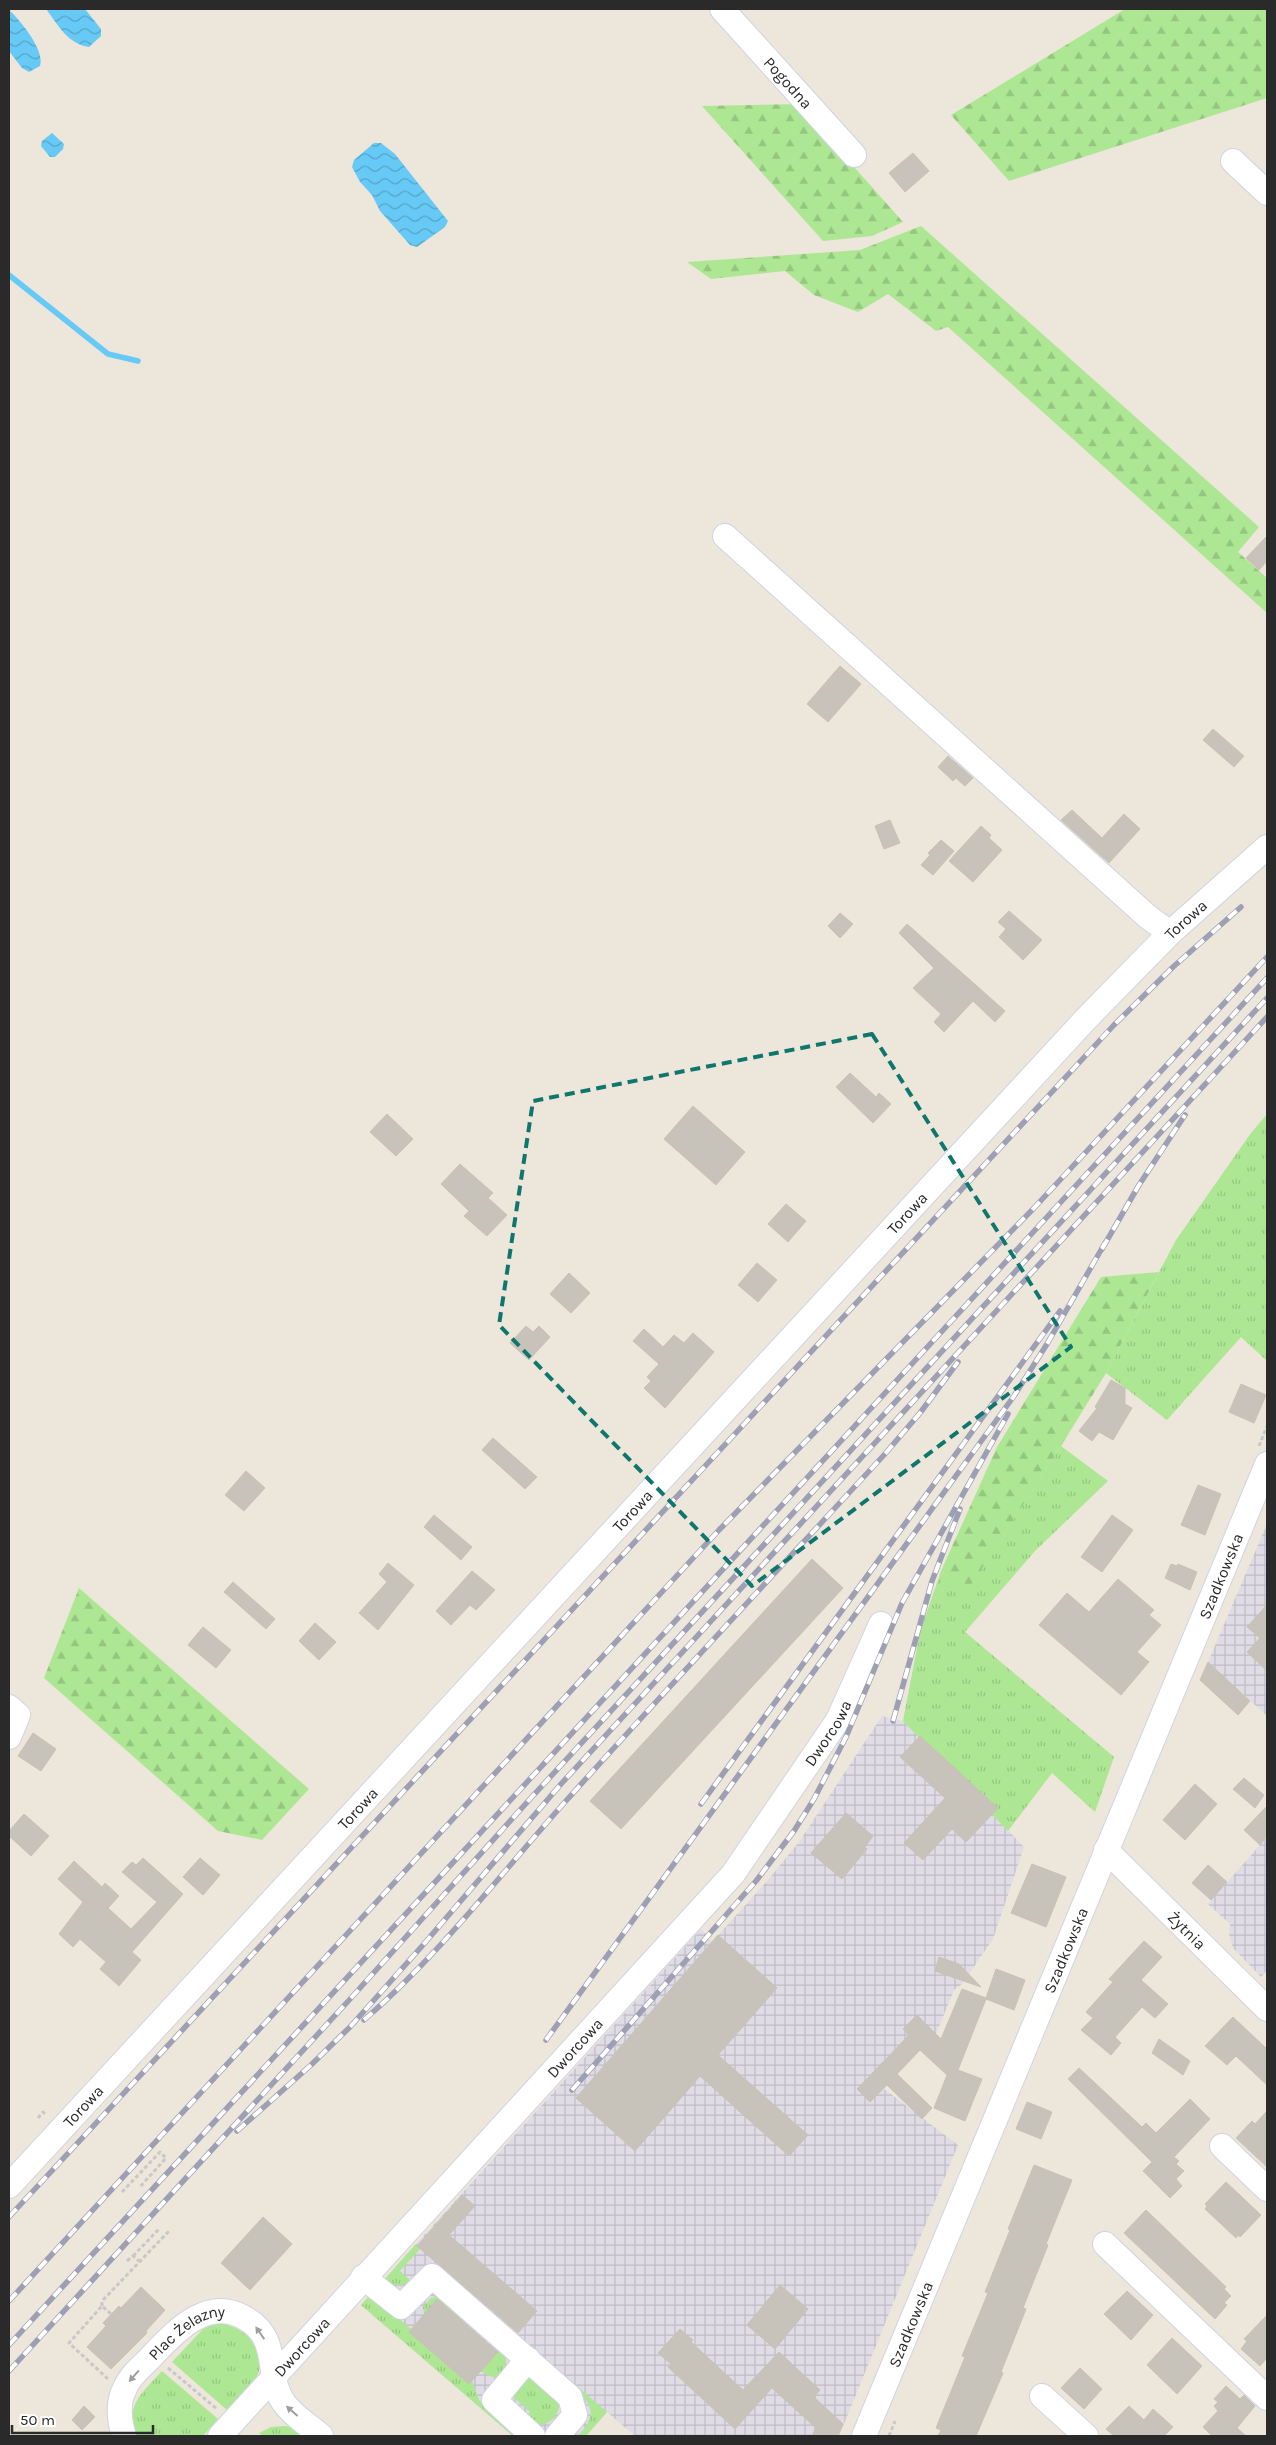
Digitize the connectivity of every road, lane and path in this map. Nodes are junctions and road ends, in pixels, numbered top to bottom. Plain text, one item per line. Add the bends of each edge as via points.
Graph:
1 (722, 9) edge
2 (854, 155) dead end
3 (1233, 161) dead end
4 (1267, 192) edge
5 (725, 536) dead end
6 (1267, 847) edge
7 (1170, 932) junction
8 (1267, 1464) edge
9 (881, 1624) dead end
10 (9, 1707) edge
11 (9, 1737) edge
12 (1106, 1850) junction
13 (1267, 2009) edge
14 (1222, 2146) dead end
15 (9, 2186) edge
16 (139, 2188) dead end
17 (1267, 2189) edge
18 (122, 2192) dead end
19 (160, 2228) dead end
20 (170, 2230) dead end
21 (1104, 2244) dead end
22 (133, 2256) junction
23 (127, 2261) dead end
24 (139, 2262) junction
25 (362, 2278) junction
26 (102, 2306) junction
27 (111, 2314) dead end
28 (528, 2359) junction
29 (167, 2367) dead end
30 (275, 2378) junction
31 (108, 2379) dead end
32 (1042, 2396) dead end
33 (1267, 2398) edge
34 (221, 2425) edge
35 (124, 2436) edge
36 (321, 2436) edge
37 (533, 2436) edge
38 (556, 2436) edge
39 (864, 2436) edge
40 (1086, 2436) edge

1 - 2 street, Pogodna
3 - 4 street
5 - 7 street via 1148,917
6 - 7 street, Torowa
7 - 15 street, Torowa
8 - 12 street, Szadkowska
9 - 25 street, Dworcowa via 838,1720 733,1874 452,2184
10 - 11 street via 18,1715
12 - 13 street, Żytnia
12 - 39 street, Szadkowska
14 - 17 street
16 - 18 path via 166,2158 160,2152
19 - 22 path
20 - 24 path
21 - 33 street
22 - 23 path
22 - 24 path
24 - 26 path via 102,2302
25 - 28 street via 401,2307 432,2276
25 - 30 street, Dworcowa
26 - 27 path
26 - 31 path via 68,2343
28 - 37 street via 494,2400
28 - 38 street via 570,2397 575,2415
29 - 34 path
30 - 34 street, Dworcowa
30 -> 35 street, Plac Żelazny via 270,2350 256,2326 242,2316 224,2312 198,2317 179,2327 130,2378 119,2412
36 -> 30 street, Plac Żelazny via 283,2403
32 - 40 street

